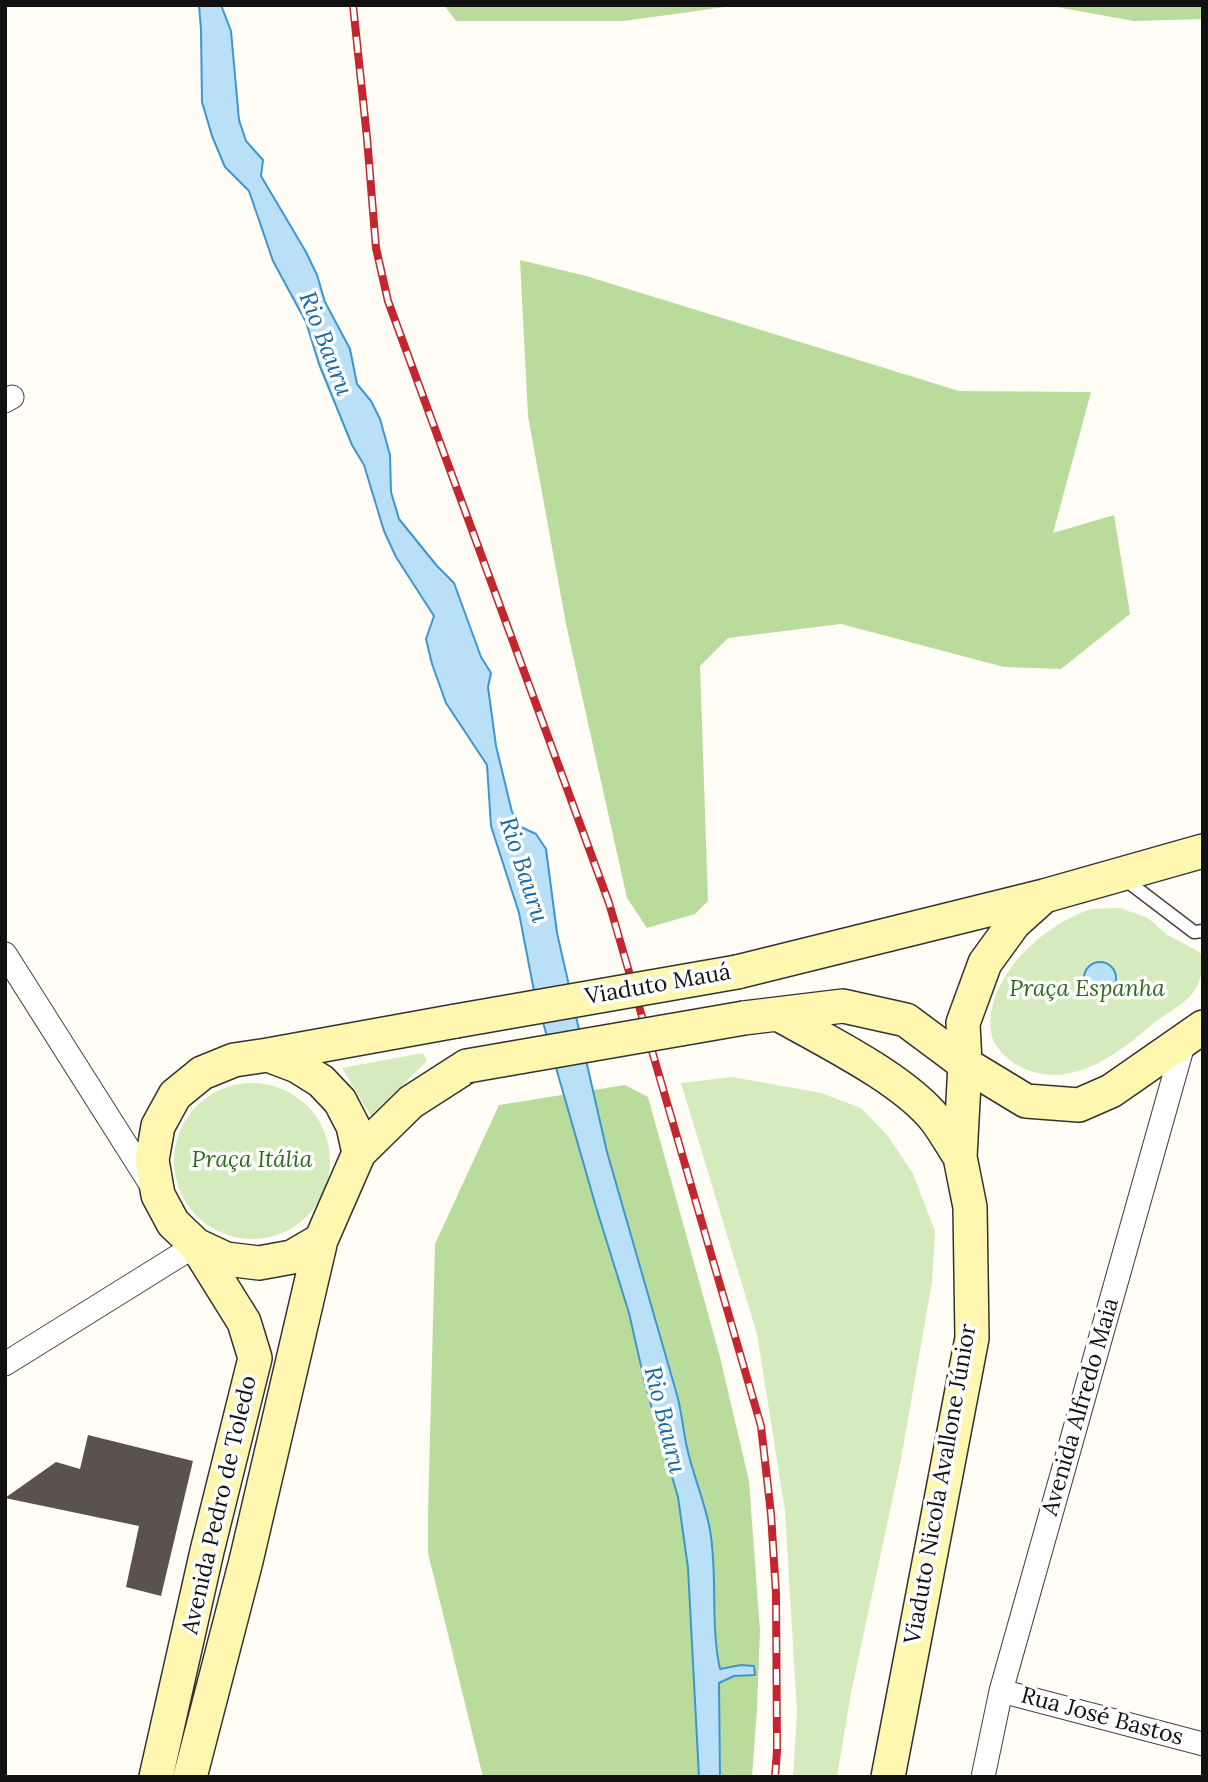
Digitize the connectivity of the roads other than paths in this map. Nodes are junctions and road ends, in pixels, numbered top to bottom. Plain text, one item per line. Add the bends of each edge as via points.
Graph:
1 (1203, 851) edge
2 (1119, 875) junction
3 (1044, 896) junction
4 (1203, 931) edge
5 (5, 954) edge
6 (778, 1014) junction
7 (1194, 1033) edge
8 (268, 1055) junction
9 (965, 1064) junction
10 (359, 1153) junction
11 (960, 1157) junction
12 (158, 1195) junction
13 (321, 1240) junction
14 (196, 1245) junction
15 (5, 1364) edge
16 (1001, 1690) junction
17 (1203, 1744) edge
18 (156, 1777) edge
19 (190, 1777) edge
20 (888, 1777) edge
21 (983, 1777) edge

1 - 2 main road
2 - 3 main road
2 - 4 lane via 1194,932
3 - 8 main road, Viaduto Mauá, bridge via 737,972
3 - 9 main road via 1014,923 985,963 963,1023
5 - 12 street
6 - 9 main road via 844,1006 906,1020
6 - 10 main road, Viaduto Mauá, bridge via 467,1066 411,1102
6 - 11 main road via 907,1092 935,1119
7 - 9 main road via 1111,1091 1079,1105 1026,1101
7 - 16 street, Avenida Alfredo Maia
8 - 10 main road via 321,1081 340,1101 353,1126
8 - 12 main road via 234,1059 202,1073 175,1096 158,1126 152,1160
9 - 11 main road, Viaduto Nicola Avallone Júnior
10 - 13 main road
11 - 20 main road, Viaduto Nicola Avallone Júnior via 970,1207 972,1338
12 - 14 main road via 173,1223
13 - 14 main road via 292,1257 259,1263 226,1259
13 - 19 main road, Avenida Pedro de Toledo
14 - 15 street
14 - 18 main road, Avenida Pedro de Toledo via 244,1322 255,1358
16 - 17 street, Rua José Bastos
16 - 21 street, Avenida Alfredo Maia

